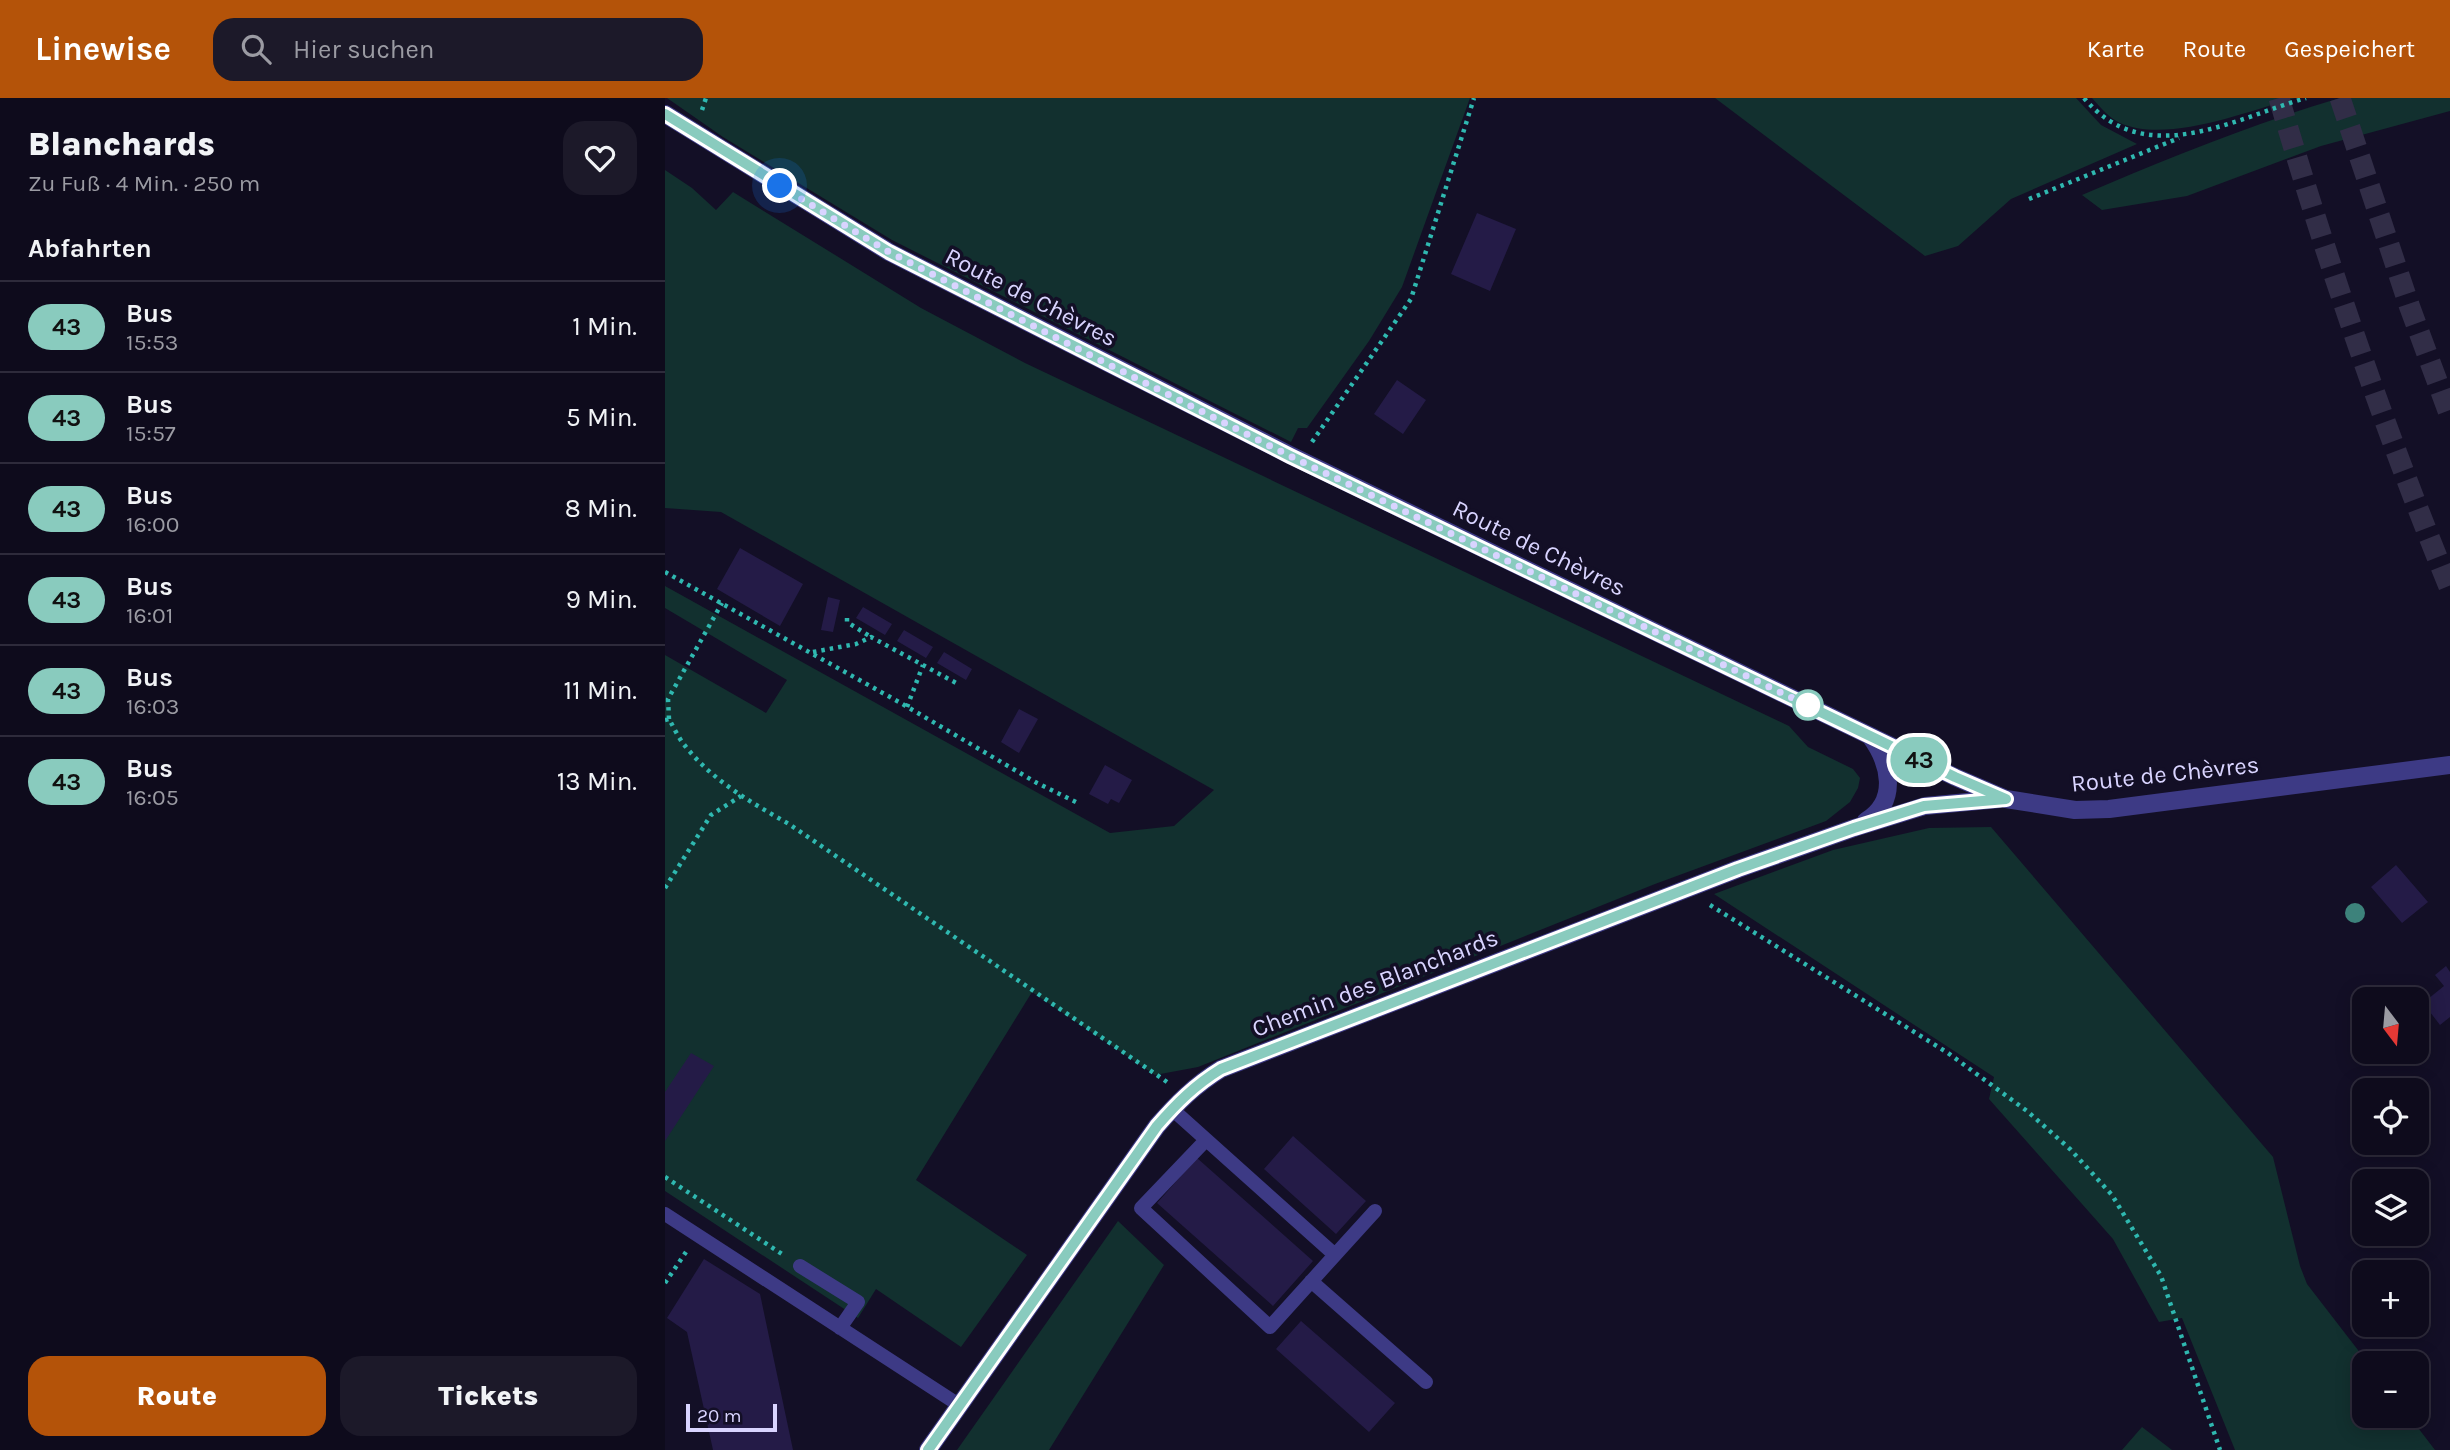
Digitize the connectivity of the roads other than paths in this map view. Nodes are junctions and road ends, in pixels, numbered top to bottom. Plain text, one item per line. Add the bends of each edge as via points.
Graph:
1 (665, 114) edge
2 (1869, 734) junction
3 (2450, 765) edge
4 (2006, 799) junction
5 (1854, 828) junction
6 (1172, 1109) junction
7 (1206, 1140) junction
8 (1375, 1211) dead end
9 (665, 1214) edge
10 (1335, 1255) junction
11 (800, 1266) road end
12 (1311, 1281) junction
13 (840, 1328) junction
14 (1426, 1382) dead end
15 (960, 1405) junction
16 (928, 1450) edge

1 - 2 street, Route de Chèvres via 889,252 1300,460
2 - 4 street, Route de Chèvres
2 - 5 street via 1887,764 1887,799 1876,815
3 - 4 street, Route de Chèvres via 2109,809 2075,810
4 - 5 street, Chemin des Blanchards via 1924,806
5 - 6 street, Chemin des Blanchards via 1221,1069
6 - 7 lane
6 - 15 street, Chemin des Blanchards
7 - 10 lane
7 - 12 lane via 1141,1208 1270,1327
8 - 10 lane
9 - 13 lane
10 - 12 lane
11 - 13 lane via 858,1302
12 - 14 lane
13 - 15 lane
15 - 16 street, Chemin des Blanchards

